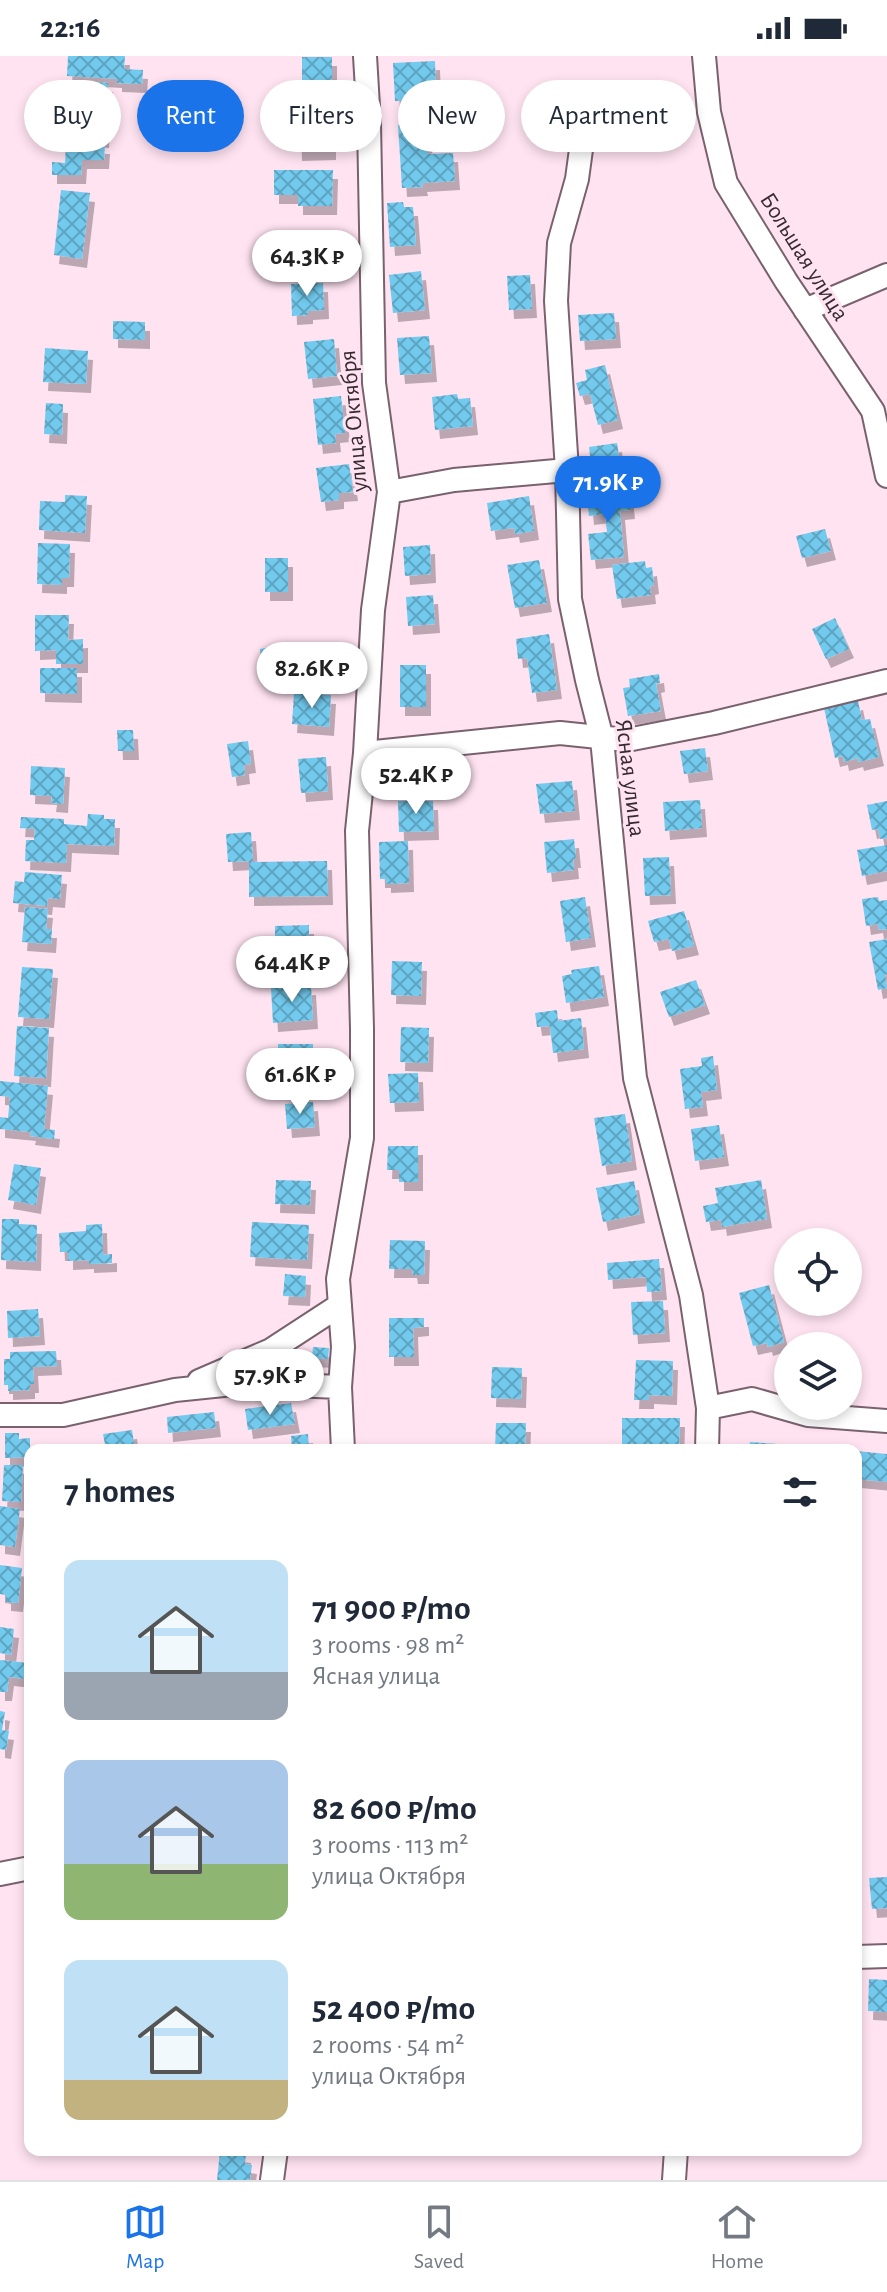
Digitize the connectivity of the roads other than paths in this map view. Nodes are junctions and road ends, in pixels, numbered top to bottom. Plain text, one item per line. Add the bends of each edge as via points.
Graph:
1 (365, 56) edge
2 (704, 56) edge
3 (581, 152) edge
4 (887, 275) edge
5 (805, 310) junction
6 (567, 470) junction
7 (887, 476) edge
8 (389, 492) junction
9 (887, 681) edge
10 (602, 739) junction
11 (365, 753) junction
12 (340, 1305) junction
13 (340, 1387) junction
14 (175, 1390) junction
15 (708, 1408) junction
16 (0, 1415) edge
17 (887, 1421) edge
18 (343, 1444) edge
19 (707, 1444) edge
20 (24, 1869) edge
21 (0, 1874) edge
22 (887, 1956) edge
23 (862, 1957) edge
24 (275, 2156) edge
25 (676, 2156) edge
26 (272, 2180) edge
27 (674, 2180) edge

1 - 8 street, улица Октября via 374,383
2 - 5 street, Большая улица via 709,112 726,183
3 - 6 street, Ясная улица via 559,243 556,301
4 - 5 street
5 - 7 street, Большая улица via 873,411
6 - 8 street
6 - 10 street, Ясная улица via 570,599
8 - 11 street, улица Октября via 373,610
9 - 10 street via 685,729
10 - 11 street via 560,733
10 - 15 street, Ясная улица via 635,1078 691,1295
11 - 12 street, улица Октября via 357,831 362,1138 338,1279
12 - 13 street, улица Октября
12 - 14 street via 271,1350
13 - 14 street via 243,1383
13 - 18 street, улица Октября
14 - 16 street via 63,1415
15 - 17 street via 752,1399 808,1415
15 - 19 street, Ясная улица
20 - 21 street
22 - 23 street
24 - 26 street
25 - 27 street

